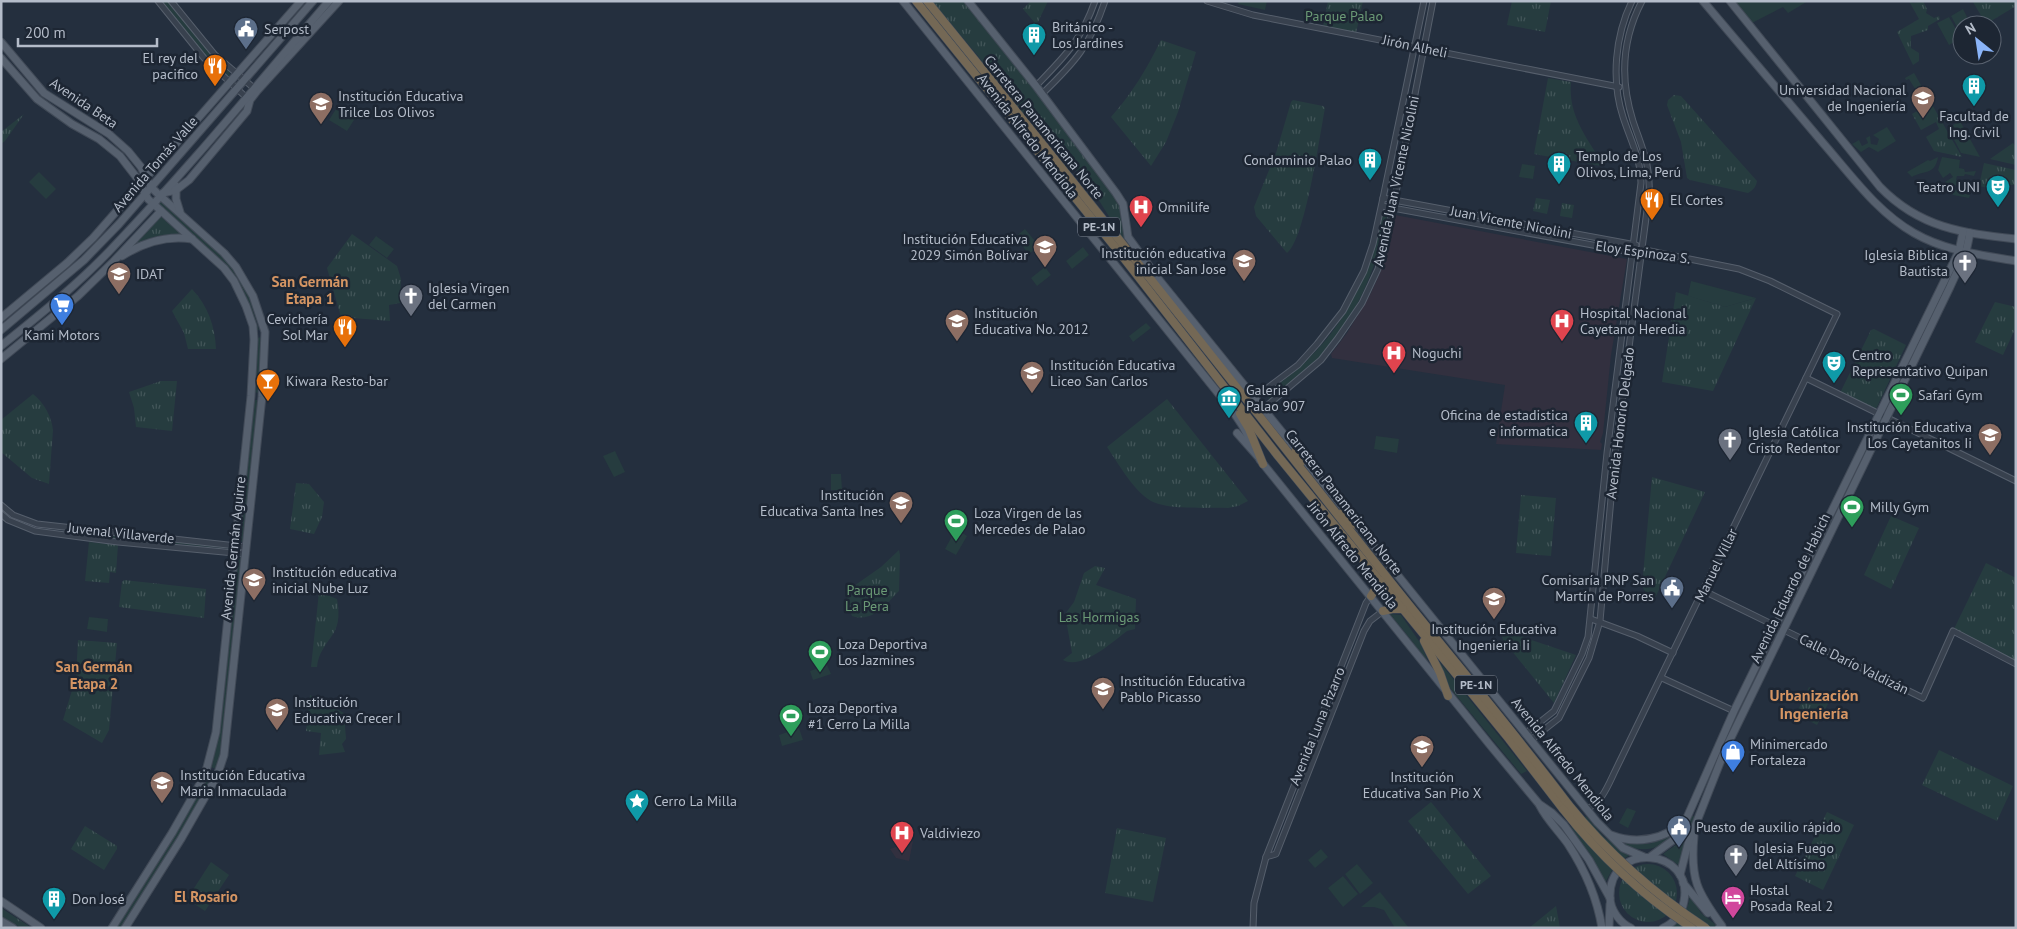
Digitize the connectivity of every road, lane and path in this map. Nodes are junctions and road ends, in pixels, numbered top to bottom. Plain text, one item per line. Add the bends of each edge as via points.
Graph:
1 (158, 1) edge
2 (171, 1) edge
3 (301, 1) edge
4 (313, 1) edge
5 (339, 1) edge
6 (903, 1) edge
7 (916, 1) edge
8 (927, 1) edge
9 (968, 1) edge
10 (1094, 1) edge
11 (1105, 1) edge
12 (1207, 1) edge
13 (1424, 1) edge
14 (1433, 1) edge
15 (1632, 1) edge
16 (1642, 1) edge
17 (1703, 1) edge
18 (1730, 1) edge
19 (327, 2) edge
20 (1, 42) edge
21 (1415, 46) junction
22 (1424, 48) junction
23 (1, 58) edge
24 (237, 74) junction
25 (245, 81) junction
26 (229, 83) junction
27 (1036, 86) junction
28 (1616, 86) junction
29 (1625, 88) junction
30 (237, 90) junction
31 (256, 90) junction
32 (1042, 94) junction
33 (248, 99) junction
34 (216, 132) junction
35 (224, 138) junction
36 (179, 175) junction
37 (147, 178) junction
38 (141, 184) junction
39 (151, 186) junction
40 (176, 190) junction
41 (145, 194) junction
42 (161, 194) junction
43 (1383, 198) junction
44 (1394, 200) junction
45 (152, 204) junction
46 (1382, 206) junction
47 (1393, 208) junction
48 (160, 210) junction
49 (181, 215) junction
50 (1481, 216) junction
51 (1479, 224) junction
52 (1967, 233) junction
53 (193, 239) junction
54 (2016, 239) edge
55 (1634, 244) junction
56 (1643, 250) junction
57 (1962, 252) junction
58 (1632, 253) junction
59 (2016, 261) edge
60 (113, 262) junction
61 (1837, 314) joint
62 (1, 318) edge
63 (1, 330) edge
64 (265, 332) junction
65 (253, 334) junction
66 (1, 346) edge
67 (2, 358) edge
68 (1806, 378) junction
69 (1224, 387) junction
70 (1263, 393) junction
71 (1241, 394) junction
72 (1254, 398) junction
73 (1270, 403) junction
74 (1263, 408) junction
75 (1880, 414) junction
76 (1888, 418) junction
77 (1244, 427) joint
78 (1237, 433) dead end
79 (1296, 448) junction
80 (1262, 462) junction
81 (1310, 481) junction
82 (2016, 481) edge
83 (1327, 501) junction
84 (1, 505) edge
85 (1, 514) edge
86 (1358, 526) junction
87 (235, 550) junction
88 (245, 550) junction
89 (1381, 581) junction
90 (1704, 591) junction
91 (1371, 596) junction
92 (1403, 609) junction
93 (1383, 611) junction
94 (1591, 618) junction
95 (1600, 621) junction
96 (1776, 626) junction
97 (1418, 628) junction
98 (1783, 629) junction
99 (1673, 654) junction
100 (2016, 664) edge
101 (1662, 678) junction
102 (1448, 696) junction
103 (1734, 711) junction
104 (1525, 734) junction
105 (1530, 740) junction
106 (207, 771) junction
107 (217, 776) junction
108 (1538, 804) junction
109 (1565, 806) junction
110 (1586, 809) junction
111 (1691, 809) junction
112 (1701, 813) junction
113 (1685, 822) junction
114 (1564, 826) junction
115 (1695, 827) junction
116 (1607, 833) junction
117 (1266, 857) junction
118 (1647, 857) junction
119 (1682, 879) junction
120 (1610, 900) junction
121 (1, 901) edge
122 (1, 921) edge
123 (1722, 927) edge
124 (13, 928) edge
125 (41, 928) edge
126 (112, 928) edge
127 (124, 928) edge
128 (1254, 928) edge
129 (1602, 928) edge
130 (1609, 928) edge
131 (1631, 928) edge
132 (1663, 928) edge
133 (1692, 928) edge
134 (1706, 928) edge

1 - 26 street
2 - 24 street via 210,50
3 - 24 main road, Avenida Tomás Valle
4 - 25 main road, Avenida Tomás Valle
5 - 31 main road, Avenida Tomás Valle
6 - 77 main road, Avenida Alfredo Mendiola
7 - 69 highway, Carretera Panamericana Norte / PE-1N
8 - 71 highway, Carretera Panamericana Norte / PE-1N
9 - 27 main road
10 - 27 street via 1076,43
11 - 32 street via 1091,38
12 - 21 street, Jirón Alheli via 1253,16
13 - 21 street, Avenida Juan Vicente Nicolini
14 - 22 street, Avenida Juan Vicente Nicolini
15 - 28 street, Avenida Honorio Delgado via 1619,40
16 - 29 street, Avenida Honorio Delgado via 1626,44
17 - 57 main road via 1885,212 1915,234
18 - 52 main road via 1889,195 1924,219
19 - 31 main road, Avenida Tomás Valle
20 - 37 main road, Avenida Beta via 44,93 115,139 135,159
21 - 22 street, Jirón Alheli
21 - 43 street, Avenida Juan Vicente Nicolini
22 - 28 street, Jirón Alheli
22 - 44 street, Avenida Juan Vicente Nicolini
23 - 38 main road, Avenida Beta via 37,99 120,156
24 - 25 street
24 - 26 main road, Avenida Tomás Valle
25 - 30 main road, Avenida Tomás Valle
25 - 31 street
26 - 30 street
26 - 37 main road, Avenida Tomás Valle
27 - 32 main road
28 - 29 street, Jirón Alheli
28 - 55 street, Avenida Honorio Delgado via 1640,170
29 - 56 street, Avenida Honorio Delgado via 1649,169
30 - 33 street
30 - 39 main road, Avenida Tomás Valle
31 - 33 main road, Avenida Tomás Valle
32 - 72 main road via 1116,193 1132,245
33 - 34 main road, Avenida Tomás Valle
33 - 35 main road, Avenida Tomás Valle via 247,112
34 - 35 main road
34 - 36 main road, Avenida Tomás Valle
35 - 40 main road, Avenida Tomás Valle via 189,180
36 - 40 main road
36 - 42 main road, Avenida Tomás Valle
37 - 38 main road, Avenida Tomás Valle
37 - 39 main road, Avenida Beta
38 - 41 main road, Avenida Beta
38 - 62 main road, Avenida Tomás Valle via 81,249
39 - 41 main road, Avenida Tomás Valle
39 - 42 main road, Avenida Germán Aguirre
40 - 42 main road, Avenida Tomás Valle
40 - 49 main road
41 - 45 main road, Avenida Germán Aguirre
41 - 63 main road, Avenida Tomás Valle via 84,260
42 - 45 main road, Avenida Tomás Valle
42 - 49 main road, Avenida Germán Aguirre
43 - 44 street, Juan Vicente Nicolini
43 - 46 street
44 - 47 street, Avenida Juan Vicente Nicolini
44 - 50 street, Juan Vicente Nicolini
45 - 48 main road, Avenida Germán Aguirre
45 - 66 main road, Avenida Tomás Valle via 89,271
46 - 47 street, Eloy Espinoza S.
46 - 70 street, Avenida Juan Vicente Nicolini via 1364,270 1343,310 1298,365
47 - 51 street, Eloy Espinoza S.
47 - 73 street, Avenida Juan Vicente Nicolini via 1378,269 1362,303 1321,360
48 - 53 main road, Avenida Germán Aguirre
48 - 60 main road
49 - 64 main road, Avenida Germán Aguirre via 236,267 253,296
50 - 51 street
50 - 55 street, Juan Vicente Nicolini
51 - 58 street, Eloy Espinoza S.
52 - 54 main road
52 - 57 main road, Avenida Eduardo de Habich
53 - 60 main road via 160,239 143,244
53 - 65 main road, Avenida Germán Aguirre via 234,281 246,306
55 - 56 street, Juan Vicente Nicolini
55 - 58 street, Avenida Honorio Delgado
56 - 58 street, Eloy Espinoza S.
56 - 61 street, Eloy Espinoza S. via 1740,269
56 - 95 street, Avenida Honorio Delgado via 1614,454
57 - 59 main road
57 - 75 main road, Avenida Eduardo de Habich
57 - 76 main road, Avenida Eduardo de Habich
58 - 94 street, Avenida Honorio Delgado via 1607,453
60 - 67 main road via 78,296
61 - 68 street, Manuel Villar
64 - 65 main road
64 - 88 main road, Avenida Germán Aguirre via 262,398
65 - 87 main road, Avenida Germán Aguirre via 251,396
68 - 75 street
68 - 90 street, Manuel Villar
69 - 80 highway via 1249,429
69 - 89 highway, Carretera Panamericana Norte / PE-1N
70 - 72 street, Avenida Juan Vicente Nicolini
70 - 73 street
71 - 72 highway
71 - 81 highway, Carretera Panamericana Norte / PE-1N
72 - 74 main road, Jirón Alfredo Mendiola
73 - 74 street, Avenida Juan Vicente Nicolini
74 - 79 main road, Jirón Alfredo Mendiola
75 - 76 street
75 - 96 main road, Avenida Eduardo de Habich
76 - 82 street
76 - 98 main road, Avenida Eduardo de Habich
77 - 80 main road, Jirón Alfredo Mendiola
78 - 80 main road
79 - 81 highway via 1296,454 1309,472
79 - 86 main road, Jirón Alfredo Mendiola
80 - 91 main road, Jirón Alfredo Mendiola
81 - 83 highway, Carretera Panamericana Norte / PE-1N
83 - 86 highway
83 - 109 highway, Carretera Panamericana Norte / PE-1N via 1514,733
84 - 87 street, Juvenal Villaverde via 13,515 37,524
85 - 87 street, Juvenal Villaverde via 35,531 118,542
86 - 104 main road, Avenida Alfredo Mendiola
87 - 88 street, Juvenal Villaverde
87 - 106 main road, Avenida Germán Aguirre via 216,732
88 - 107 main road, Avenida Germán Aguirre via 224,754
89 - 91 highway
89 - 92 highway, Carretera Panamericana Norte / PE-1N
90 - 96 street, Calle Darío Valdizán
90 - 99 street, Manuel Villar
91 - 93 main road, Jirón Alfredo Mendiola
91 - 117 street, Avenida Luna Pizarro
92 - 93 highway
92 - 97 highway, Carretera Panamericana Norte / PE-1N
93 - 102 main road, Jirón Alfredo Mendiola
93 - 117 street, Avenida Luna Pizarro via 1364,631 1276,854
94 - 95 street
94 - 104 street, Avenida Honorio Delgado via 1582,654 1554,711
95 - 99 street
95 - 105 street, Avenida Honorio Delgado via 1589,658 1559,718
96 - 98 street, Calle Darío Valdizán
96 - 103 main road, Avenida Eduardo de Habich
97 - 102 highway
97 - 109 highway, Carretera Panamericana Norte / PE-1N
98 - 100 street, Calle Darío Valdizán via 1923,698 1953,631
98 - 112 main road, Avenida Eduardo de Habich via 1725,750
99 - 101 street, Manuel Villar
101 - 103 street
101 - 110 street, Manuel Villar via 1600,799
102 - 108 main road
103 - 111 main road, Avenida Eduardo de Habich
104 - 105 main road, Avenida Alfredo Mendiola
105 - 110 main road, Avenida Alfredo Mendiola
106 - 107 main road
106 - 126 main road, Avenida Germán Aguirre
107 - 127 main road, Avenida Germán Aguirre
108 - 114 main road
108 - 129 main road via 1584,869 1598,906
109 - 133 highway, Carretera Panamericana Norte / PE-1N, bridge via 1581,832 1615,866
109 - 134 highway, Carretera Panamericana Norte / PE-1N, bridge via 1632,871
110 - 114 main road via 1578,821
110 - 116 main road, Avenida Alfredo Mendiola
111 - 112 main road via 1694,815
111 - 113 main road, Avenida Eduardo de Habich
112 - 115 main road, Avenida Eduardo de Habich
113 - 116 main road via 1656,839 1622,839
113 - 118 main road, Avenida Eduardo de Habich via 1676,838
114 - 120 main road via 1589,860
115 - 119 main road, Avenida Eduardo de Habich via 1688,844
115 - 123 main road via 1694,876 1700,893
116 - 118 main road, Avenida Alfredo Mendiola via 1623,848
117 - 128 street, Avenida Luna Pizarro via 1254,903
118 - 119 main road, Avenida Alfredo Mendiola via 1672,866
118 - 120 main road, Avenida Eduardo de Habich via 1622,866 1613,881
119 - 123 main road via 1700,905
119 - 132 main road, Avenida Eduardo de Habich via 1683,907 1676,918
120 - 130 main road, Avenida Eduardo de Habich
120 - 131 main road via 1618,919
121 - 125 main road
122 - 124 main road

